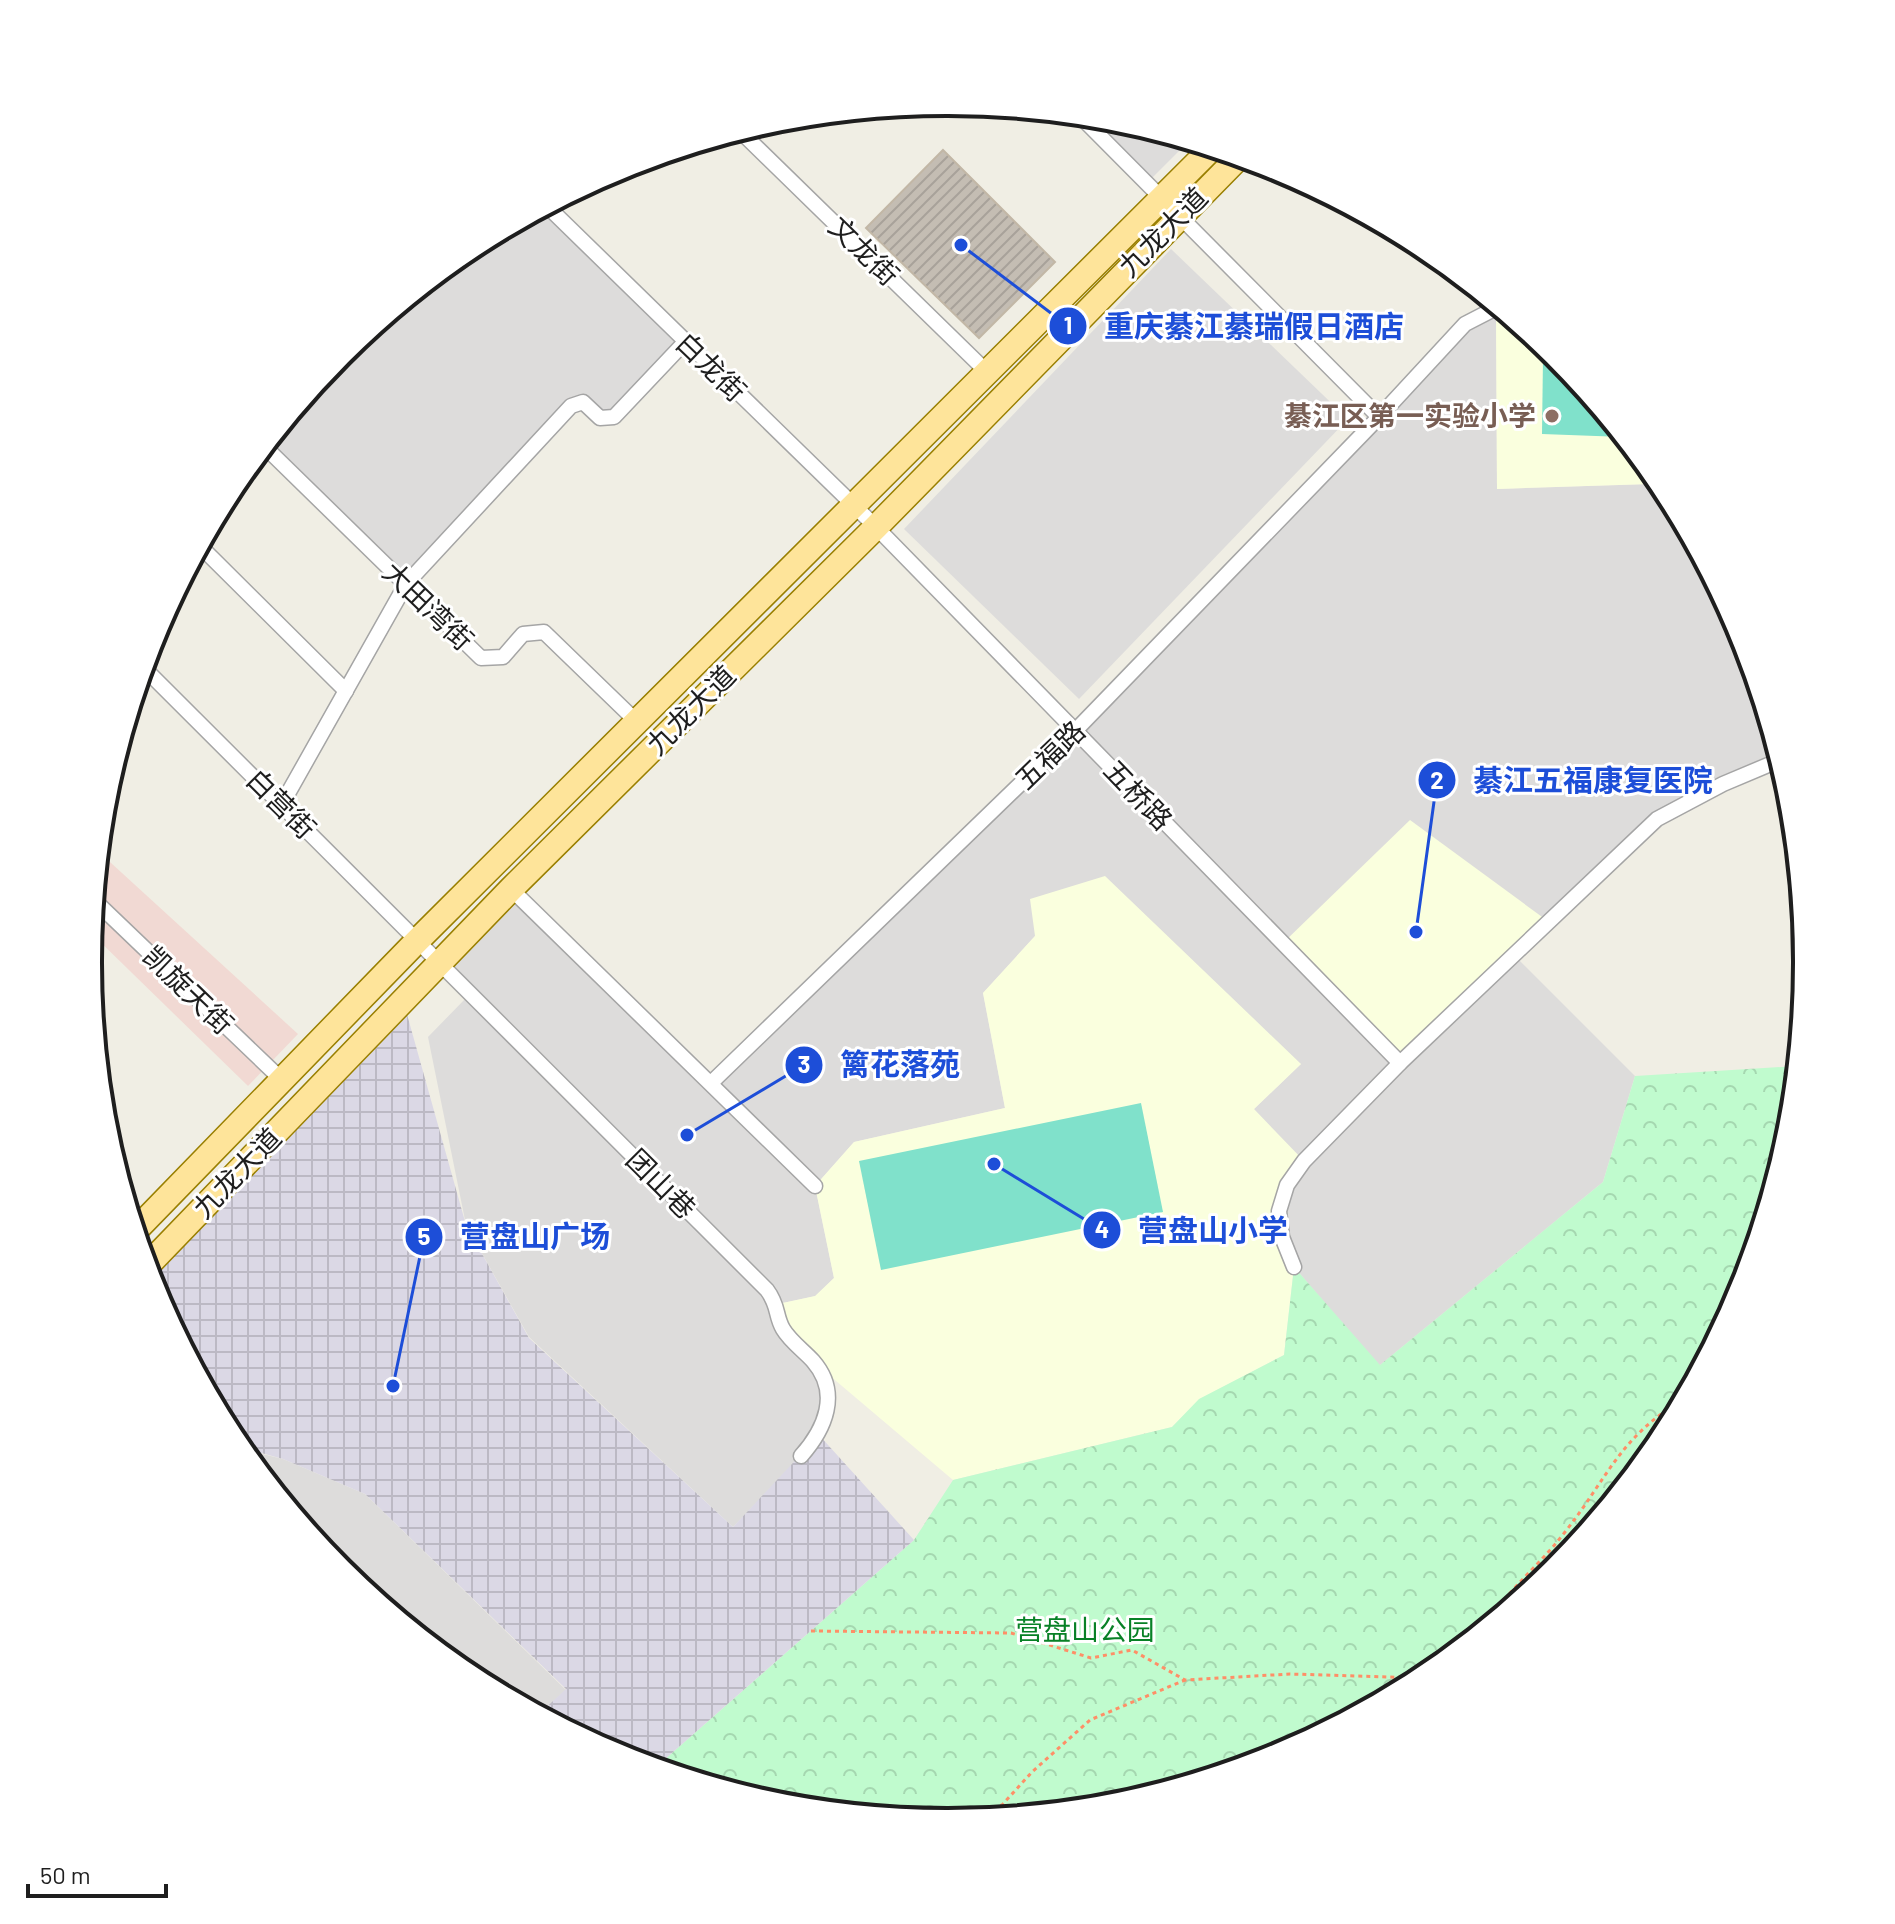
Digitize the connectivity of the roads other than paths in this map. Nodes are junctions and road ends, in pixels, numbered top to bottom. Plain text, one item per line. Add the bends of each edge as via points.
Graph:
1 (1093, 130) edge
2 (750, 140) edge
3 (1206, 157) edge
4 (1228, 165) edge
5 (1169, 208) junction
6 (555, 214) edge
7 (1488, 312) edge
8 (685, 342) junction
9 (987, 372) junction
10 (1379, 417) junction
11 (272, 454) edge
12 (853, 506) junction
13 (876, 527) junction
14 (207, 553) edge
15 (406, 584) junction
16 (152, 676) edge
17 (346, 691) junction
18 (636, 721) junction
19 (1075, 731) junction
20 (1769, 765) edge
21 (282, 804) junction
22 (511, 889) junction
23 (104, 909) edge
24 (416, 942) junction
25 (439, 962) junction
26 (1400, 1063) junction
27 (282, 1080) junction
28 (711, 1083) junction
29 (815, 1186) dead end
30 (143, 1222) edge
31 (155, 1257) edge
32 (1294, 1267) dead end
33 (801, 1456) dead end

1 - 5 street
2 - 9 street, 文龙街
3 - 5 main road, 九龙大道
4 - 5 main road, 九龙大道
5 - 9 main road, 九龙大道
5 - 10 street
5 - 13 main road, 九龙大道
6 - 8 street, 白龙街
7 - 10 street, 五福路 via 1465,324
8 - 12 street, 白龙街
8 - 15 street via 614,417 600,418 583,402 571,406
9 - 12 main road, 九龙大道
10 - 19 street, 五福路
11 - 15 street, 大田湾街
12 - 13 street, 白龙街
12 - 18 main road, 九龙大道
13 - 19 street, 五桥路
13 - 22 main road, 九龙大道
14 - 17 street
15 - 17 street
15 - 18 street, 大田湾街 via 481,658 503,657 523,634 544,632
16 - 21 street, 白营街
17 - 21 street
18 - 24 main road, 九龙大道
19 - 26 street, 五桥路
19 - 28 street, 五福路
20 - 26 street via 1657,819
21 - 24 street, 白营街
22 - 25 main road, 九龙大道
22 - 28 street
23 - 27 street, 凯旋天街
24 - 25 street, 团山巷
24 - 27 main road, 九龙大道
25 - 31 main road, 九龙大道
25 - 33 street, 团山巷 via 772,1297 783,1330 816,1364 828,1395 827,1418
26 - 32 street via 1287,1185 1279,1211
27 - 30 main road, 九龙大道
28 - 29 street

